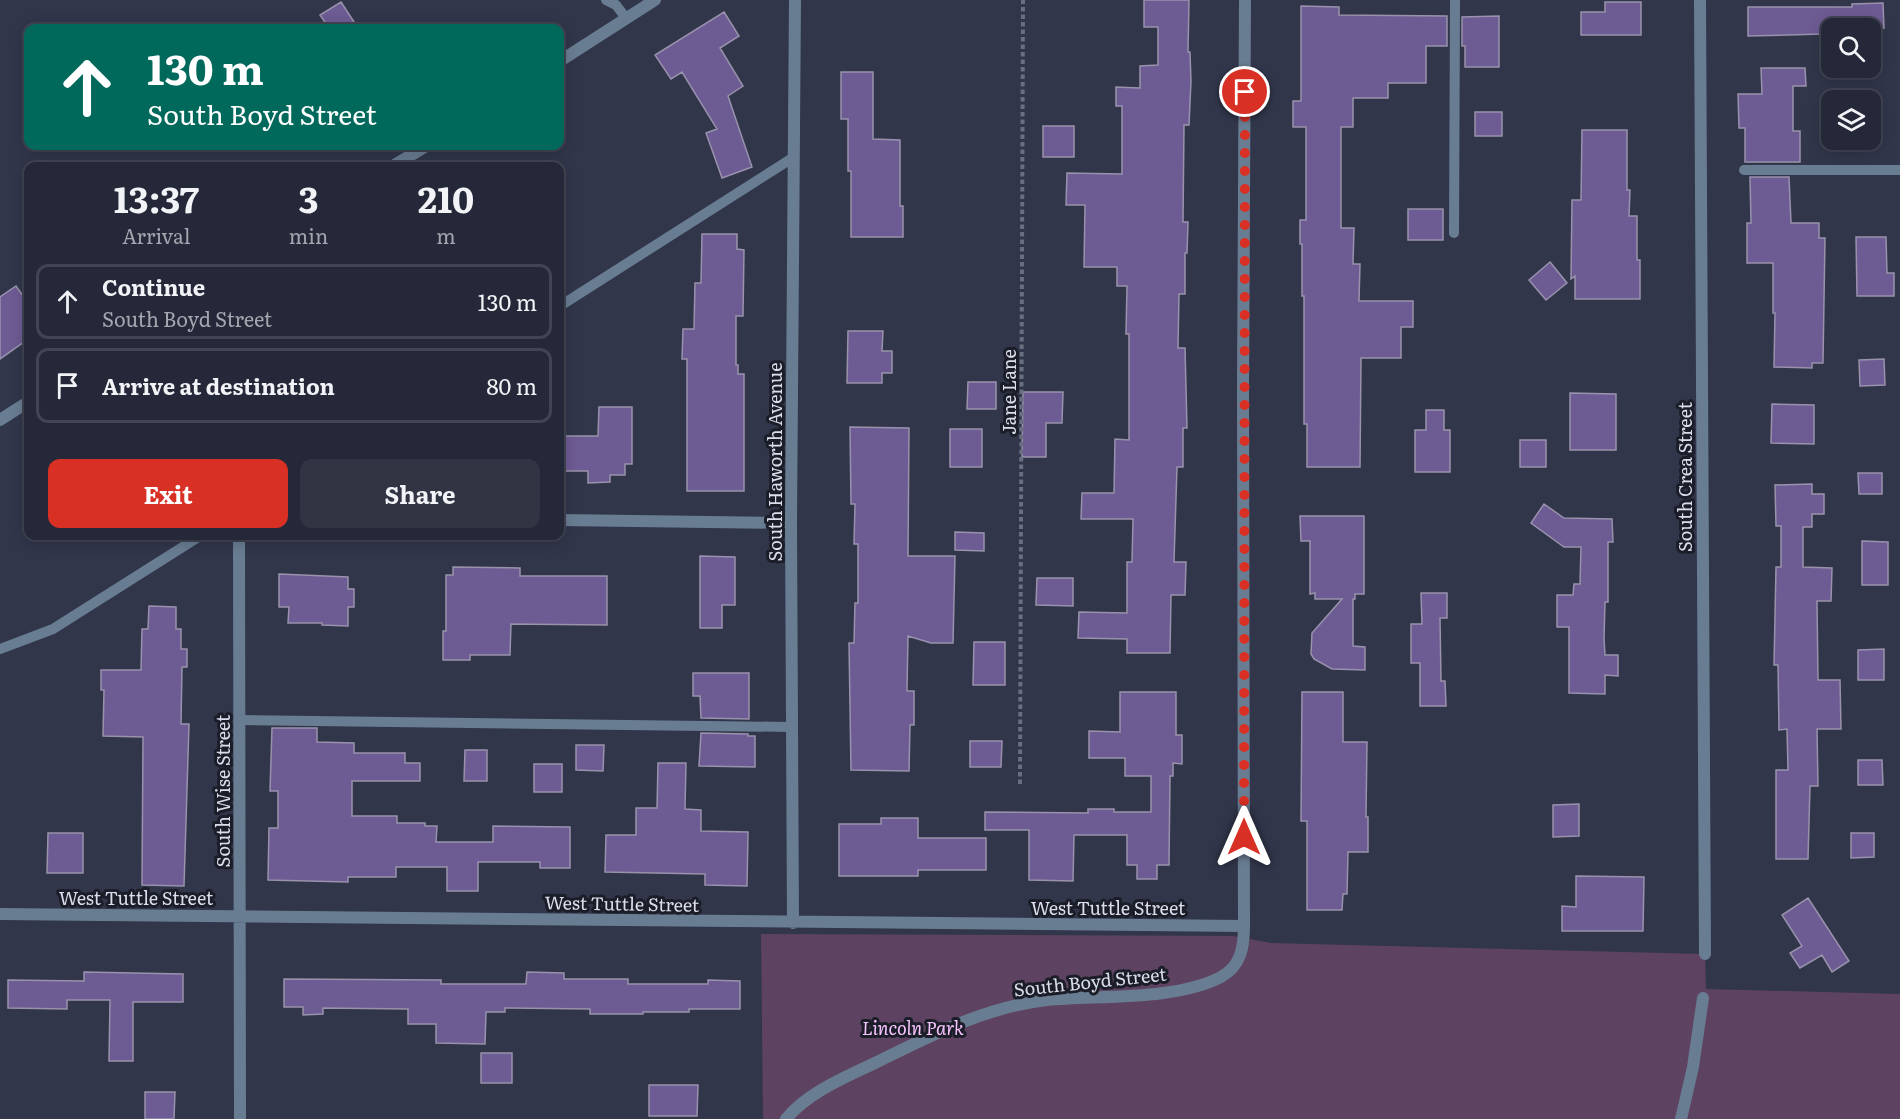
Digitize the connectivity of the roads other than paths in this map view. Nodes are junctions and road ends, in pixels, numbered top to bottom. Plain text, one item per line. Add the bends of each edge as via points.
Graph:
1 (606, 0) edge
2 (655, 0) edge
3 (795, 0) edge
4 (1245, 0) edge
5 (1455, 0) edge
6 (1700, 0) edge
7 (626, 18) junction
8 (564, 58) edge
9 (419, 150) edge
10 (794, 157) junction
11 (400, 162) edge
12 (1744, 170) dead end
13 (1900, 170) edge
14 (1454, 233) dead end
15 (564, 303) edge
16 (24, 405) edge
17 (0, 420) edge
18 (564, 520) edge
19 (791, 523) junction
20 (194, 540) edge
21 (239, 540) edge
22 (0, 649) edge
23 (240, 720) junction
24 (792, 727) junction
25 (0, 914) edge
26 (241, 916) junction
27 (793, 923) junction
28 (1244, 926) junction
29 (1705, 954) dead end
30 (1703, 998) dead end
31 (240, 1119) edge
32 (786, 1119) edge
33 (1682, 1119) edge

1 - 7 lane via 616,4
2 - 7 street
3 - 10 street, South Haworth Avenue
4 - 28 street, South Boyd Street
5 - 14 lane
6 - 29 street, South Crea Street
7 - 8 street
9 - 11 street
10 - 15 lane
10 - 19 street, South Haworth Avenue
12 - 13 lane
16 - 17 street
18 - 19 street
19 - 24 street, South Haworth Avenue
20 - 22 lane via 53,629
21 - 23 street, South Wise Street
23 - 24 lane
23 - 26 street, South Wise Street
24 - 27 street, South Haworth Avenue
25 - 26 street, West Tuttle Street
26 - 27 street, West Tuttle Street
26 - 31 street, South Wise Street
27 - 28 street, West Tuttle Street
28 - 32 street, South Boyd Street via 1238,963 1222,976 1187,989 1011,1005 958,1022 846,1076 796,1106
30 - 33 street

